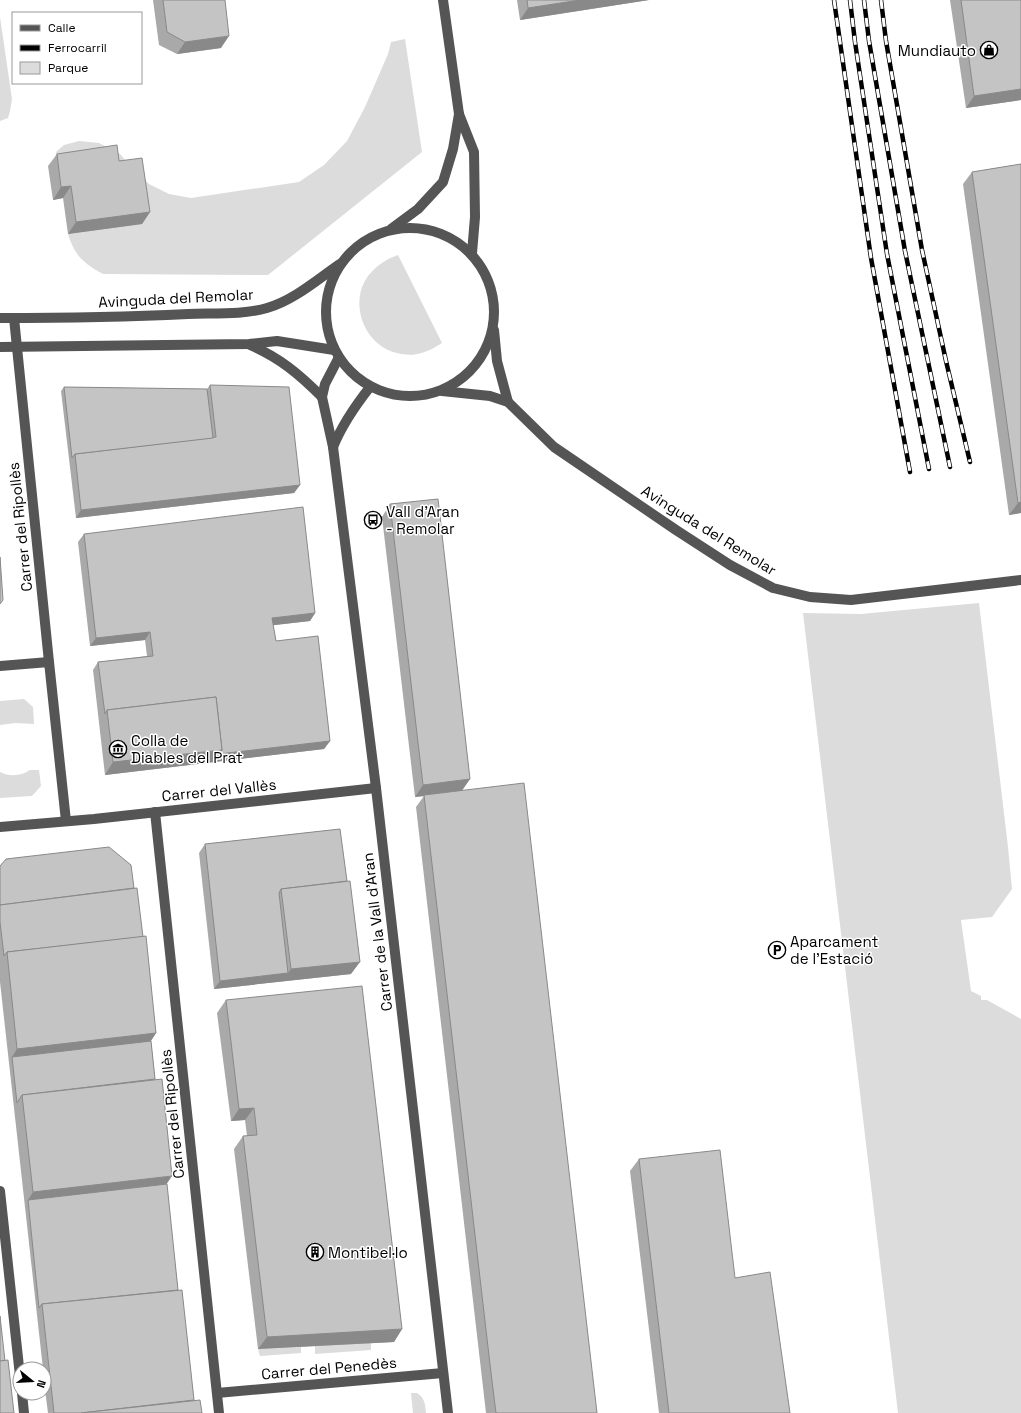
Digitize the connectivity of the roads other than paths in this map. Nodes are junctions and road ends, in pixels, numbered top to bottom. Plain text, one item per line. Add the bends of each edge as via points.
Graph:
1 (443, 0) edge
2 (459, 114) junction
3 (392, 229) junction
4 (472, 253) junction
5 (341, 263) junction
6 (0, 318) edge
7 (14, 318) junction
8 (494, 328) junction
9 (249, 344) junction
10 (0, 347) edge
11 (16, 347) junction
12 (336, 355) junction
13 (370, 386) junction
14 (442, 391) junction
15 (322, 397) junction
16 (508, 402) junction
17 (333, 447) junction
18 (1021, 580) edge
19 (49, 662) junction
20 (0, 666) edge
21 (376, 788) junction
22 (155, 812) junction
23 (66, 821) junction
24 (0, 827) edge
25 (0, 1191) edge
26 (18, 1361) edge
27 (443, 1373) junction
28 (217, 1393) junction
29 (23, 1401) edge
30 (24, 1413) edge
31 (219, 1413) edge
32 (448, 1413) edge

1 - 2 street
2 - 3 street via 443,182 418,208
2 - 4 street via 474,152 475,217
3 - 4 street via 420,227 448,235
3 - 5 street via 372,236 355,247
4 - 8 street via 487,275 494,301
5 - 7 street, Avinguda del Remolar via 292,297 268,308 164,315
5 - 12 street via 329,288 326,314
6 - 7 street, Avinguda del Remolar
7 - 11 street, Carrer del Ripollès
8 - 14 street via 484,355 465,376
8 - 16 street via 497,361
9 - 11 street
9 - 12 street via 277,341
9 - 15 street via 269,353 286,365
10 - 11 street
11 - 19 street, Carrer del Ripollès
12 - 13 street via 351,375
12 - 15 street
13 - 14 street via 389,395 398,396 420,396
13 - 17 street via 340,430
14 - 16 street, Avinguda del Remolar via 490,396
15 - 17 street, Carrer de la Vall d'Aran
16 - 18 street, Avinguda del Remolar via 554,447 730,565 773,588 810,597 851,600
17 - 21 street, Carrer de la Vall d'Aran
19 - 20 street
19 - 23 street, Carrer del Ripollès
21 - 22 street, Carrer del Vallès
21 - 27 street, Carrer de la Vall d'Aran
22 - 23 street, Carrer del Vallès
22 - 28 street, Carrer del Ripollès
23 - 24 street, Carrer del Vallès
25 - 26 street
27 - 28 street, Carrer del Penedès
27 - 32 street, Carrer de la Vall d'Aran
28 - 31 street, Carrer del Ripollès
29 - 30 street

